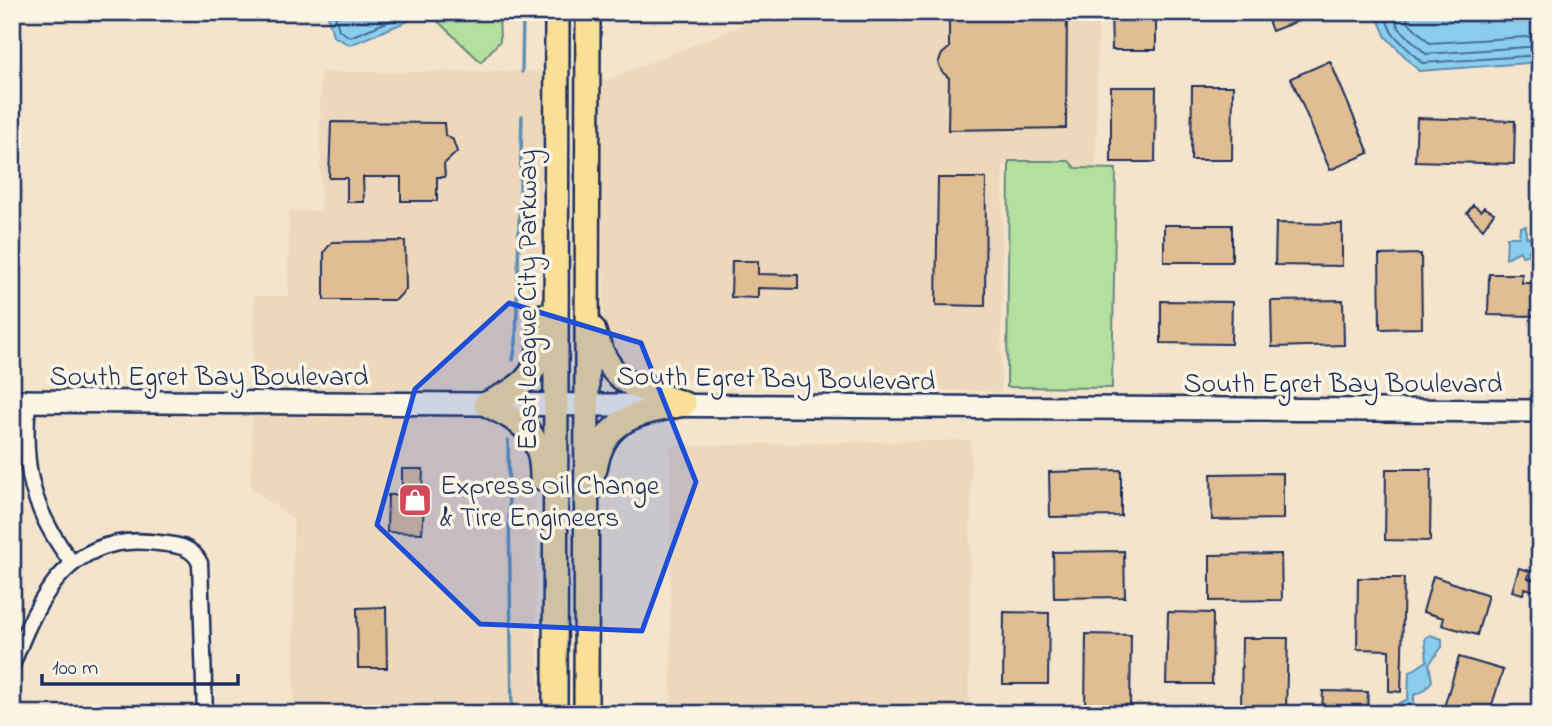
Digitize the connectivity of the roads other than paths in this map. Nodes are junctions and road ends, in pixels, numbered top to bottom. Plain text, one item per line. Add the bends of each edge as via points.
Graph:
1 (557, 12) edge
2 (588, 12) edge
3 (555, 239) junction
4 (587, 310) junction
5 (20, 402) edge
6 (556, 403) junction
7 (587, 403) junction
8 (486, 404) junction
9 (684, 404) junction
10 (1540, 411) edge
11 (585, 520) junction
12 (72, 563) junction
13 (554, 625) junction
14 (12, 666) edge
15 (205, 714) edge
16 (555, 714) edge
17 (586, 714) edge

1 - 3 main road, East League City Parkway
2 - 4 main road
3 - 6 main road, East League City Parkway
3 - 8 main road via 536,367 522,384
4 - 7 main road
4 - 9 main road via 609,369 633,385
5 - 8 main road, South Egret Bay Boulevard
5 - 12 street via 36,505
6 - 7 main road, South Egret Bay Boulevard
6 - 8 main road, South Egret Bay Boulevard
6 - 13 main road, East League City Parkway
7 - 9 main road, South Egret Bay Boulevard
7 - 11 main road
8 - 13 main road via 524,425 541,455 544,592
9 - 10 main road, South Egret Bay Boulevard
9 - 11 main road via 635,415 607,433 598,450
11 - 17 main road
12 - 14 street via 49,586
12 - 15 street via 107,544 155,542 195,552 200,563
13 - 16 main road, East League City Parkway

